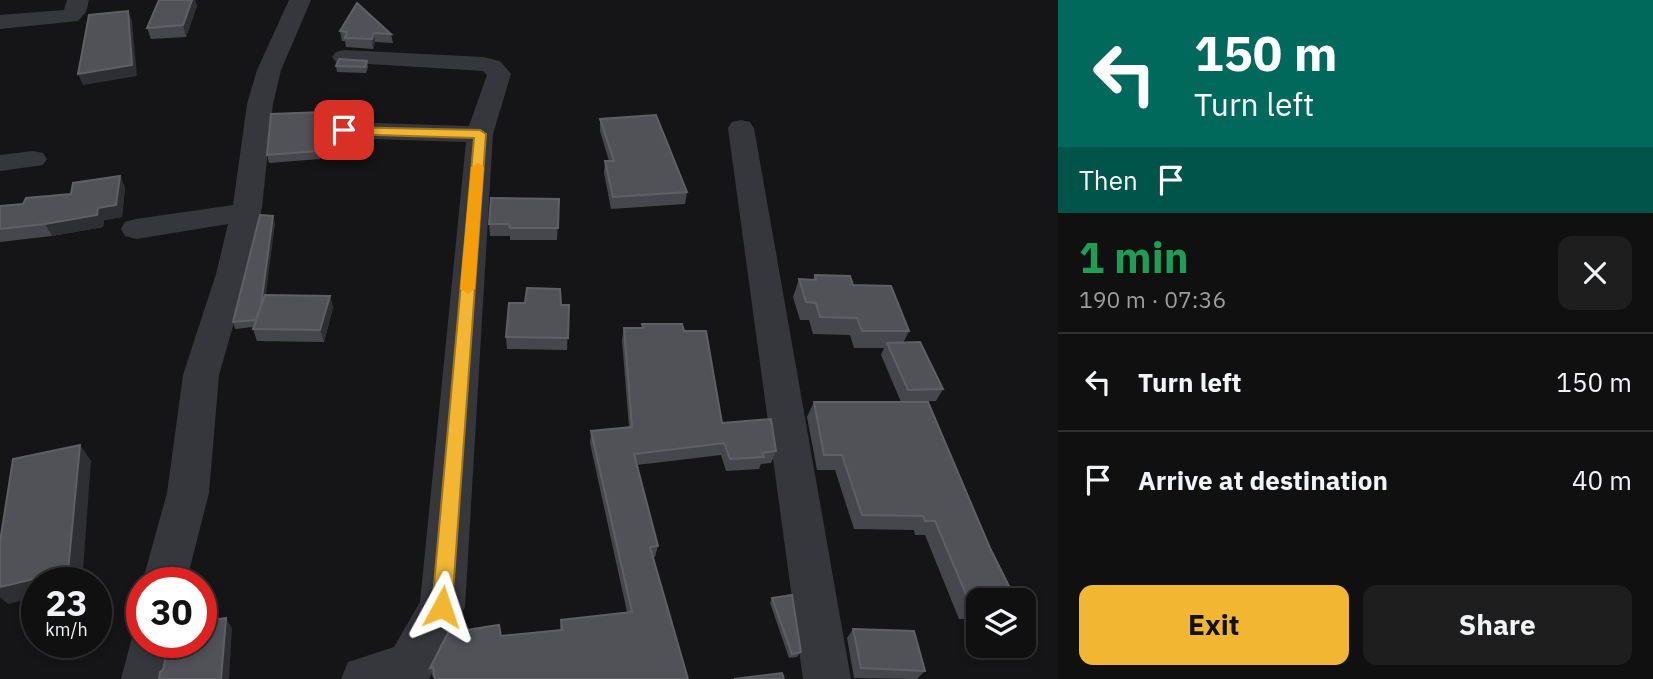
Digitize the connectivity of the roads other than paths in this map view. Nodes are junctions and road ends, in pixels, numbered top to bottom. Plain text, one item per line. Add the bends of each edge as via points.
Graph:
1 (78, 0) edge
2 (300, 0) edge
3 (0, 22) edge
4 (344, 57) edge
5 (741, 128) dead end
6 (344, 130) dead end
7 (480, 134) junction
8 (33, 159) dead end
9 (0, 163) edge
10 (245, 212) junction
11 (136, 229) dead end
12 (168, 567) edge
13 (149, 658) edge
14 (394, 675) edge
15 (145, 679) edge
16 (827, 679) edge

1 - 3 street via 70,16
2 - 10 street via 269,70 260,104
4 - 7 street via 492,66 499,74
5 - 16 street
6 - 7 street
7 - 14 street via 442,607
8 - 9 street
10 - 11 street
10 - 12 street via 232,274 201,375 188,493
13 - 15 street

